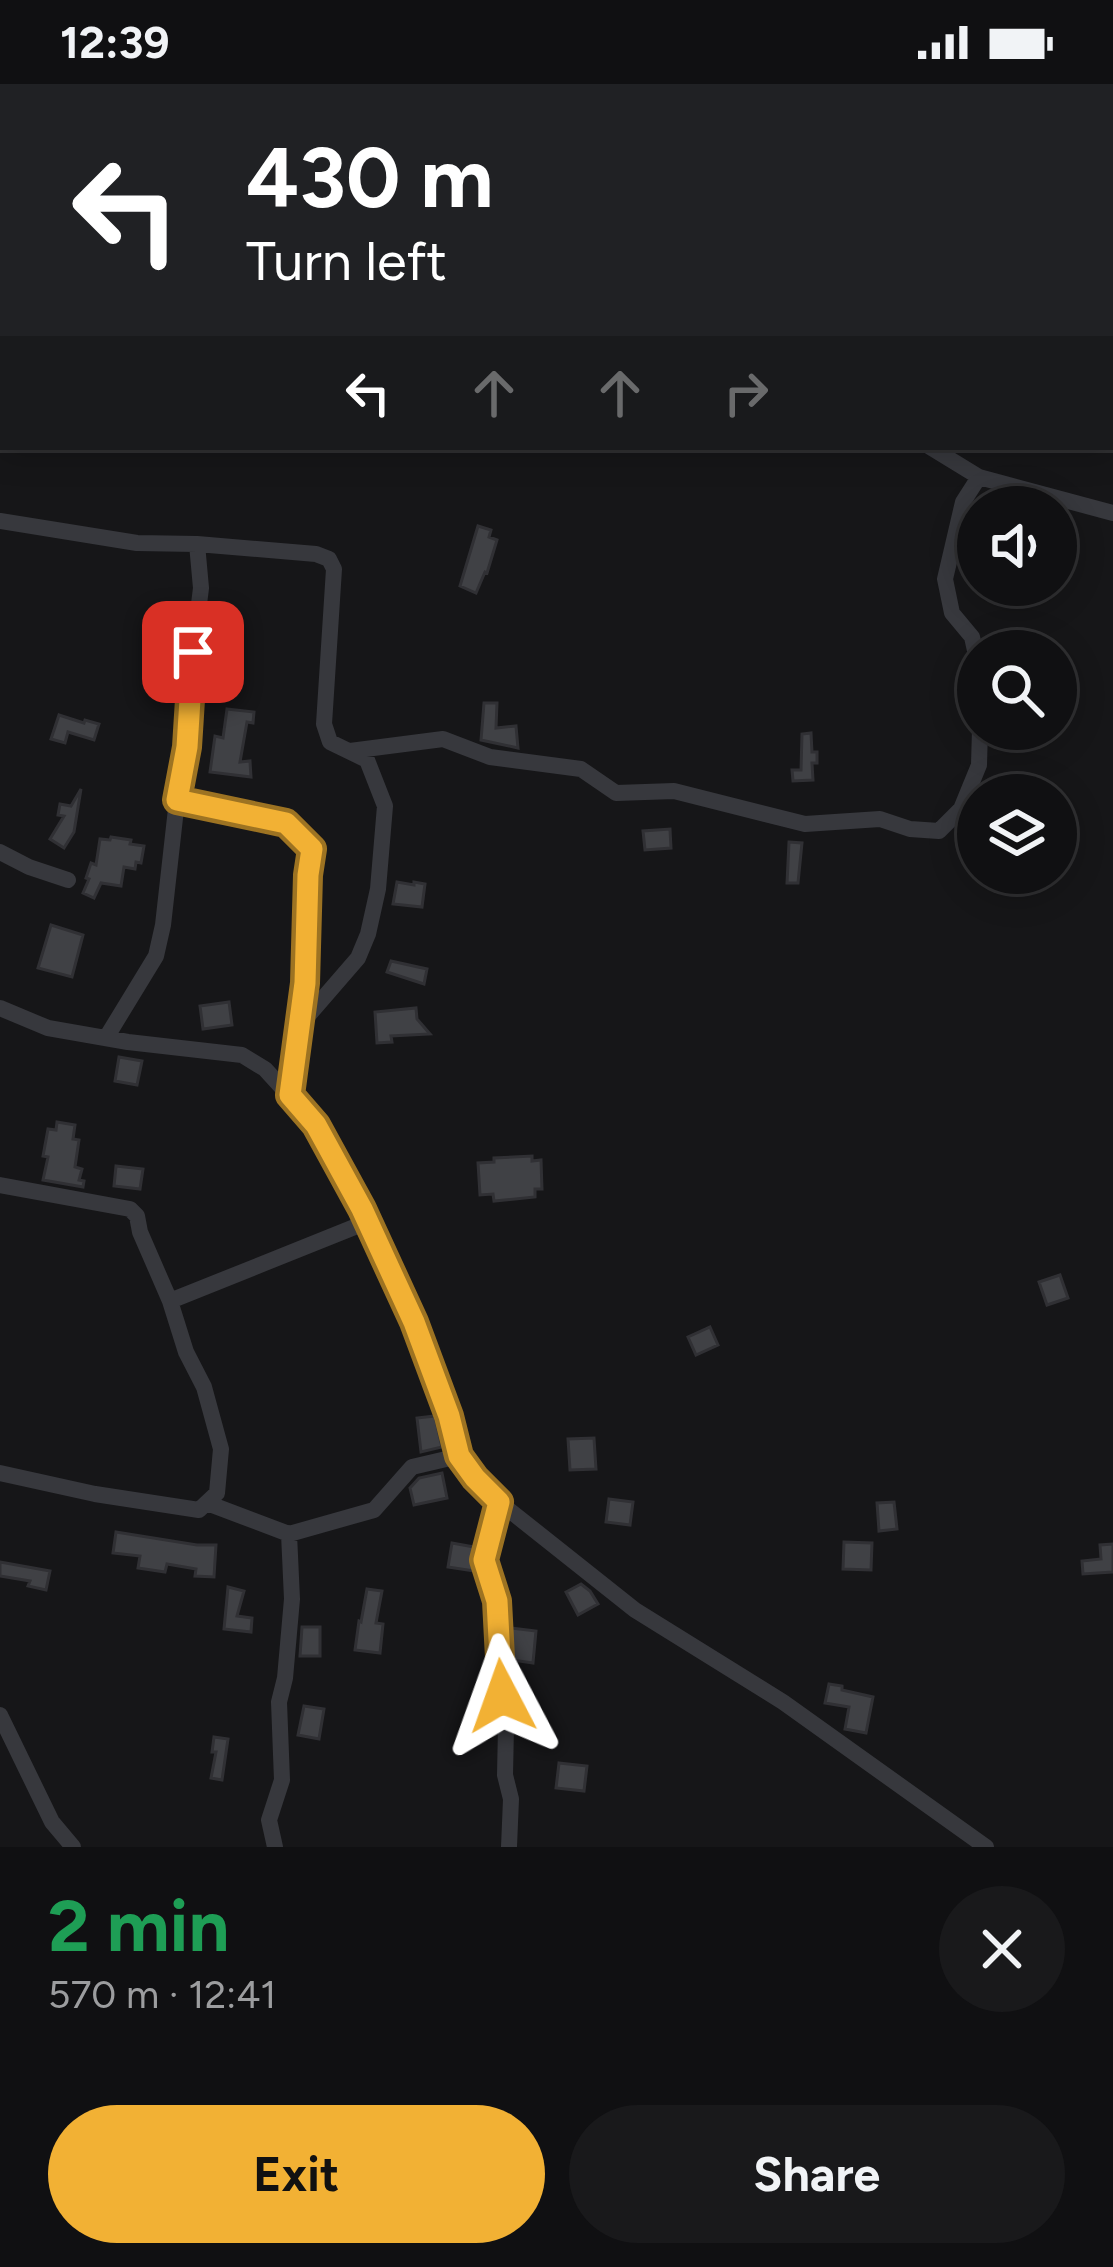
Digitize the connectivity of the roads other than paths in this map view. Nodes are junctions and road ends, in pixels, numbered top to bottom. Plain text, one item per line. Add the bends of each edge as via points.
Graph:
1 (935, 450) edge
2 (979, 477) junction
3 (1113, 514) edge
4 (0, 521) edge
5 (197, 544) junction
6 (966, 630) edge
7 (979, 750) edge
8 (349, 752) junction
9 (177, 800) junction
10 (0, 852) edge
11 (68, 880) dead end
12 (0, 1008) edge
13 (300, 1025) junction
14 (106, 1038) junction
15 (290, 1095) junction
16 (0, 1185) edge
17 (368, 1222) junction
18 (170, 1301) junction
19 (459, 1456) junction
20 (0, 1473) edge
21 (499, 1502) junction
22 (207, 1503) junction
23 (289, 1534) junction
24 (0, 1715) edge
25 (73, 1847) edge
26 (275, 1847) edge
27 (509, 1847) edge
28 (986, 1847) edge

1 - 2 street
2 - 3 street
2 - 6 street via 963,502 945,579 952,613
4 - 5 street
5 - 8 street via 329,559 324,724 330,742
5 - 9 street via 201,588
7 - 8 street via 961,809 939,831 880,819 806,824 674,791 616,793 581,769 490,757 443,740
8 - 13 street via 368,760 385,806 378,889 358,958
9 - 13 street via 286,823 312,849
9 - 14 street via 156,956
10 - 11 street
12 - 14 street via 47,1028
13 - 15 street
14 - 15 street via 242,1055
15 - 17 street via 316,1125
16 - 18 street via 130,1209
17 - 18 street
17 - 19 street via 414,1322
18 - 22 street via 221,1449 217,1493
19 - 21 street
19 - 23 street via 412,1467 374,1510
20 - 22 street via 199,1510
21 - 27 street via 484,1560 497,1601
21 - 28 street via 635,1610 783,1702
22 - 23 street
23 - 26 street via 282,1780 269,1820
24 - 25 street via 52,1822

